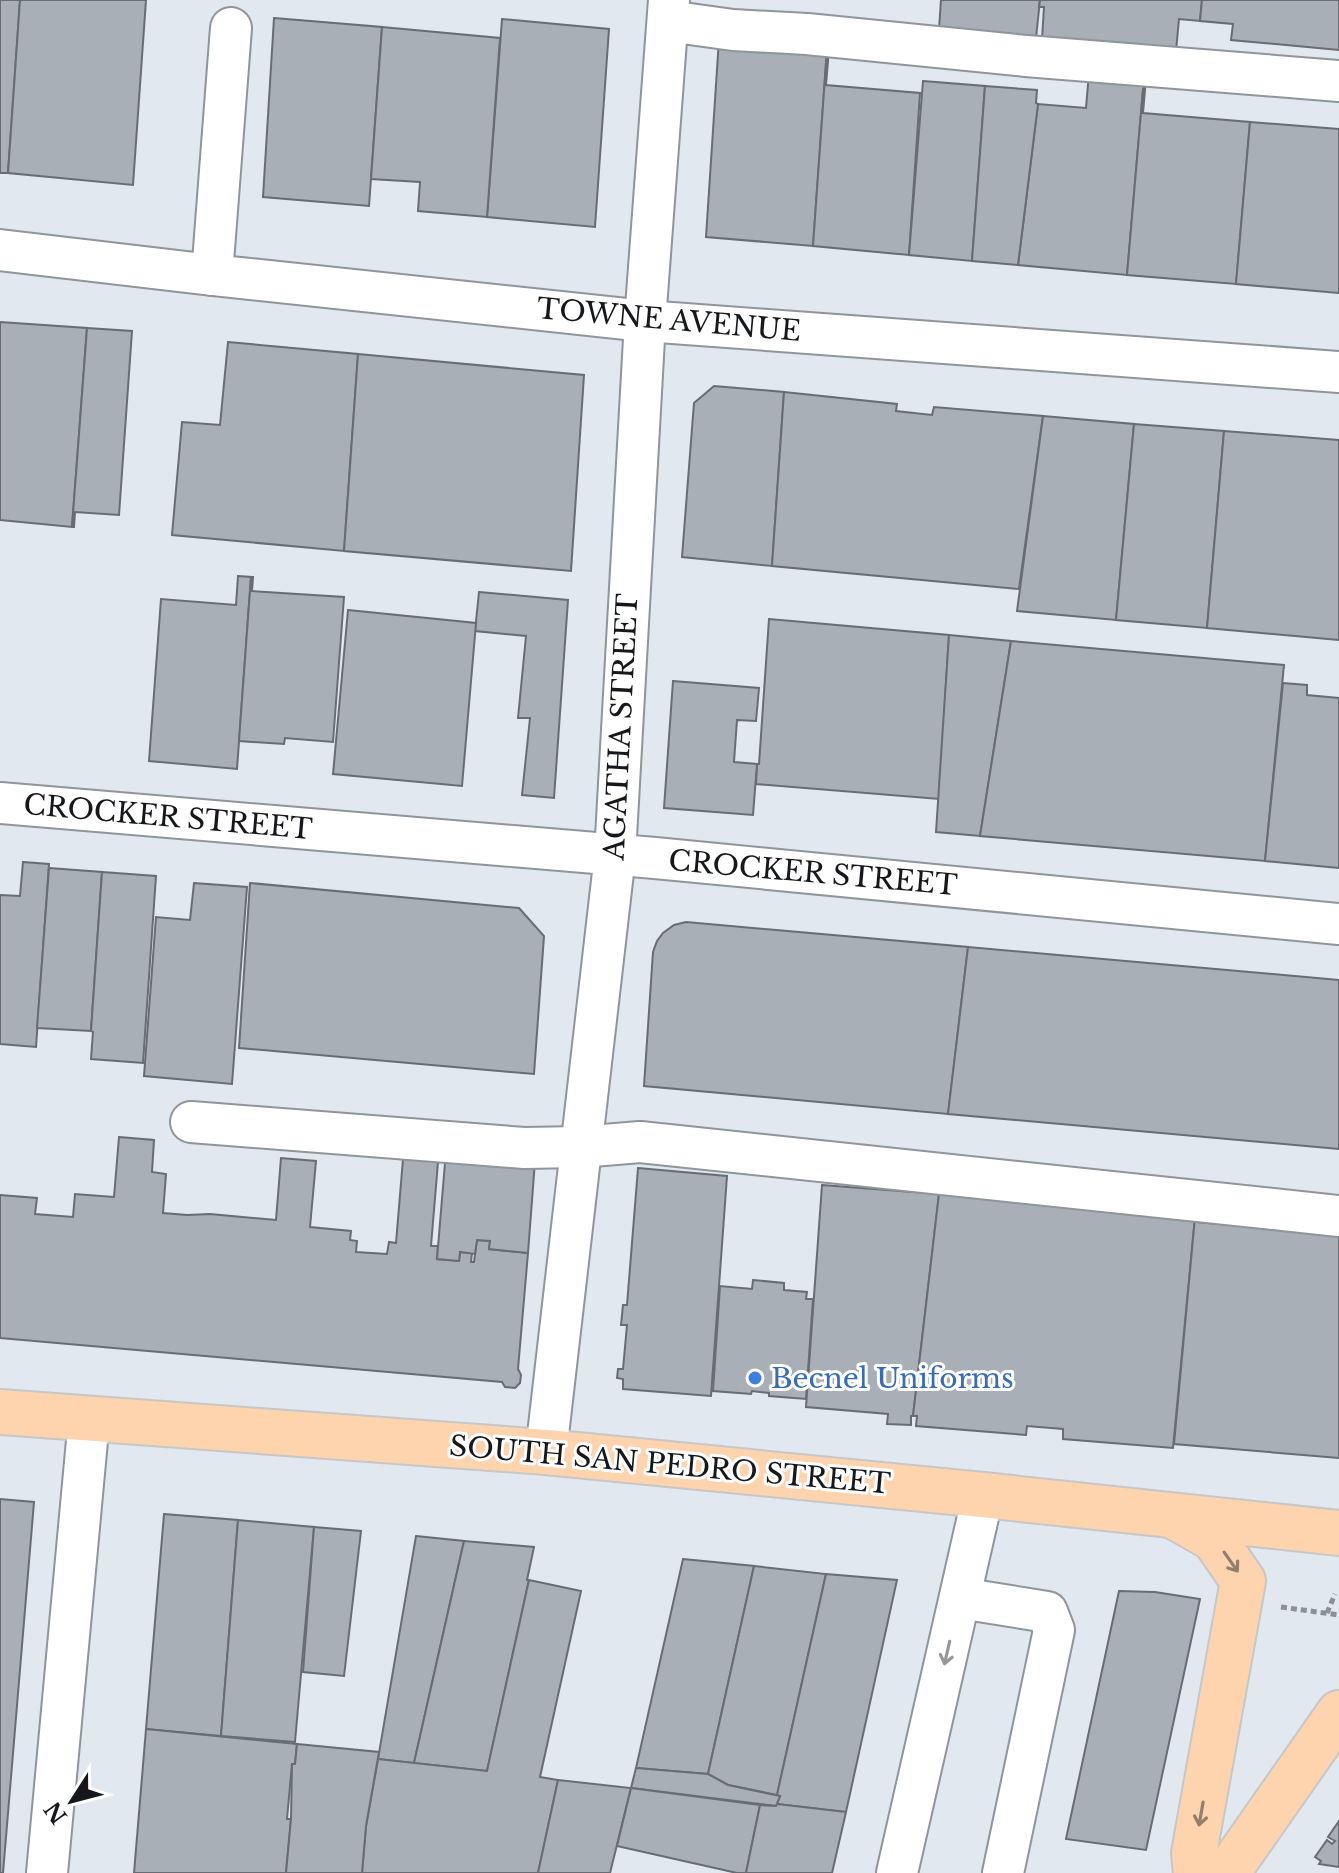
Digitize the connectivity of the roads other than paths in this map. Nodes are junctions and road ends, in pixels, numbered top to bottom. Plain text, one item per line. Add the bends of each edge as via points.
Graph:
1 (669, 11) edge
2 (231, 28) dead end
3 (1339, 81) edge
4 (0, 250) edge
5 (212, 275) junction
6 (645, 321) junction
7 (1339, 372) edge
8 (0, 803) edge
9 (615, 855) junction
10 (1339, 924) edge
11 (191, 1122) dead end
12 (580, 1147) junction
13 (1339, 1216) edge
14 (0, 1412) edge
15 (89, 1419) junction
16 (546, 1452) junction
17 (983, 1495) junction
18 (1171, 1515) junction
19 (1339, 1533) edge
20 (960, 1598) junction
21 (1339, 1713) edge
22 (47, 1873) edge
23 (897, 1873) edge
24 (1003, 1873) edge
25 (1196, 1873) edge
26 (1227, 1873) edge

1 - 3 street via 733,30
1 - 6 street, AGATHA STREET
2 - 5 street
4 - 5 street, TOWNE AVENUE
5 - 6 street, TOWNE AVENUE
6 - 7 street, TOWNE AVENUE
6 - 9 street, AGATHA STREET
8 - 9 street, CROCKER STREET
9 - 10 street, CROCKER STREET
9 - 12 street, AGATHA STREET
11 - 12 street via 524,1148
12 - 13 street via 640,1142
12 - 16 street, AGATHA STREET
14 - 15 main road, SOUTH SAN PEDRO STREET
15 - 16 main road, SOUTH SAN PEDRO STREET
15 - 22 street
16 - 17 main road, SOUTH SAN PEDRO STREET
17 - 18 main road, SOUTH SAN PEDRO STREET
17 - 20 street
18 - 19 main road, SOUTH SAN PEDRO STREET
18 -> 25 main road via 1214,1539 1243,1581 1194,1853
20 -> 23 street
20 - 24 street via 1047,1612 1054,1630
21 - 26 main road

